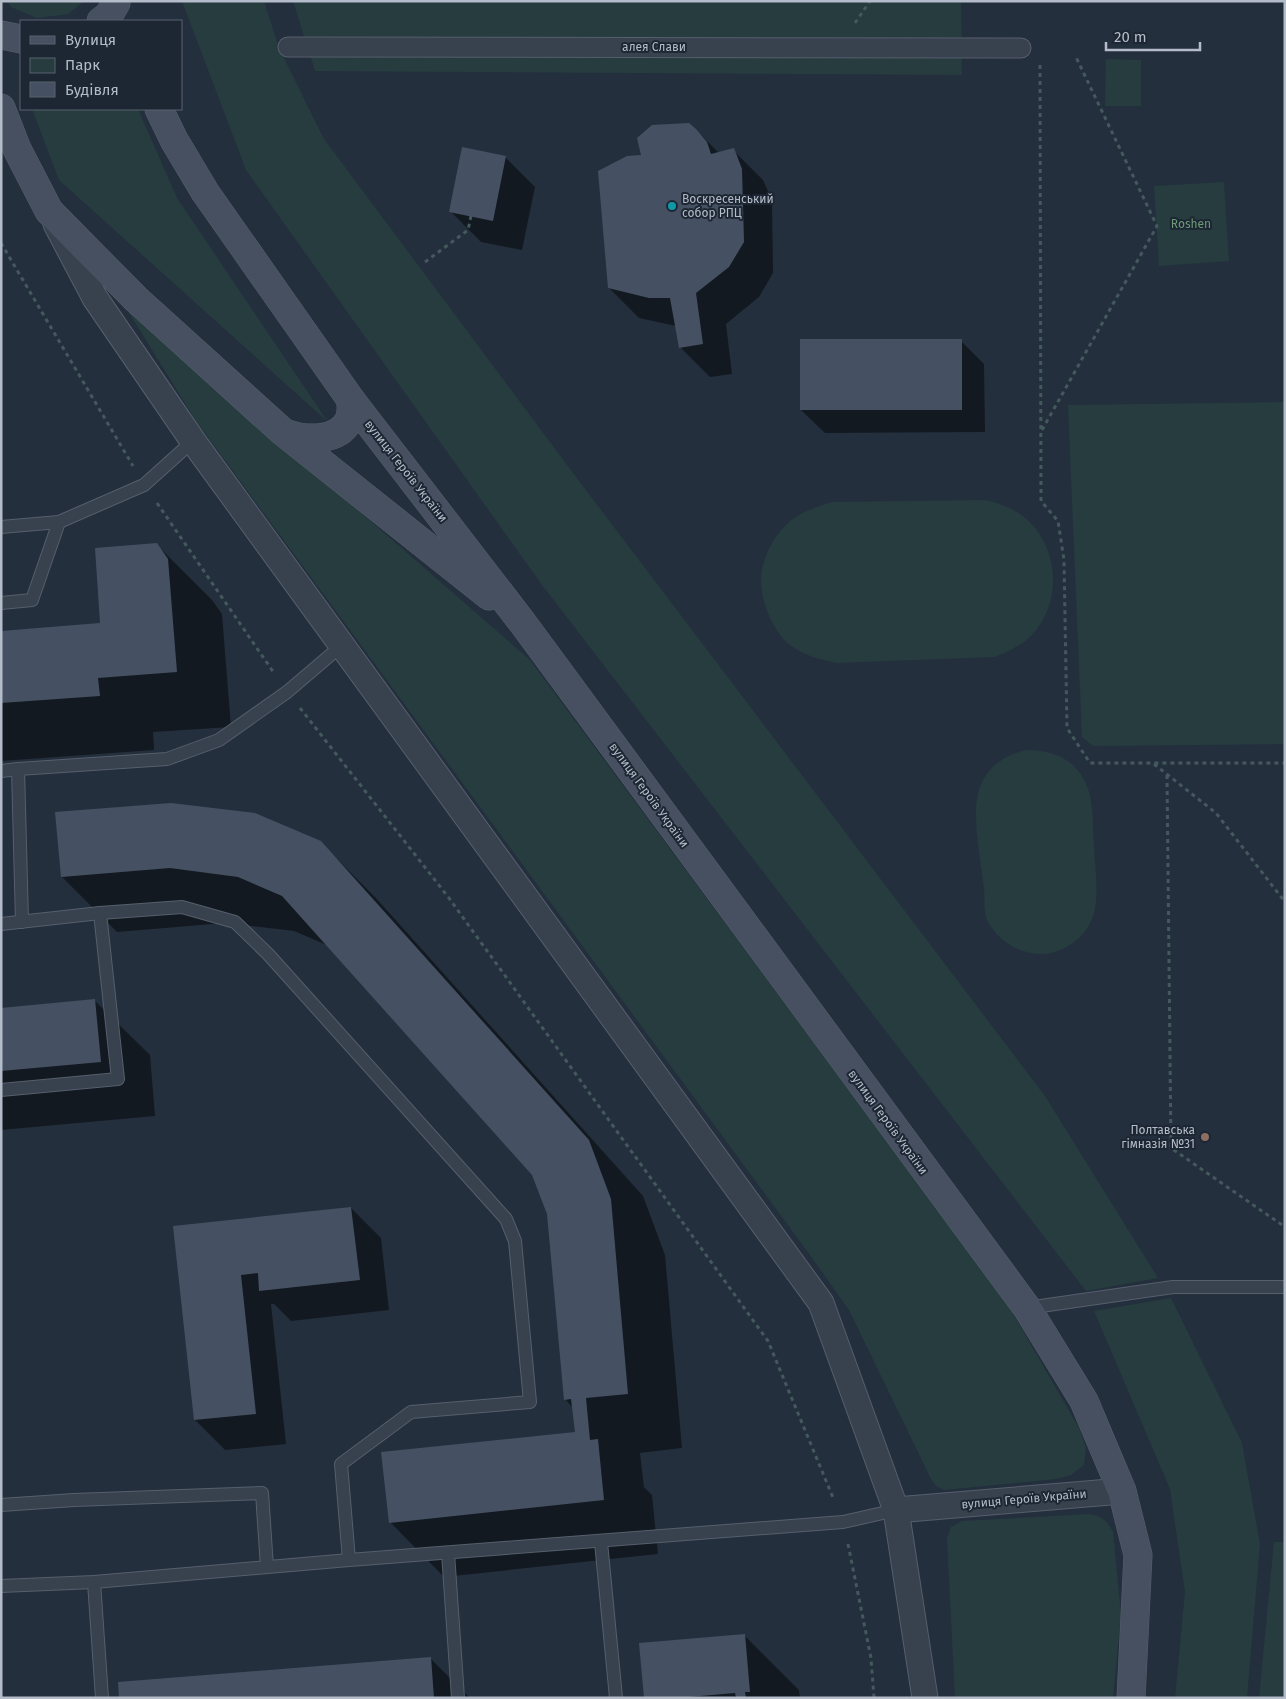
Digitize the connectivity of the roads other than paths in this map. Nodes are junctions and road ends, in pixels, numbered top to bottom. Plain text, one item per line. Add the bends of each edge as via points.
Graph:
1 (1, 35) edge
2 (20, 39) edge
3 (288, 47) dead end
4 (1021, 48) dead end
5 (1, 108) edge
6 (160, 110) edge
7 (49, 211) junction
8 (351, 400) junction
9 (283, 432) junction
10 (193, 441) junction
11 (59, 522) junction
12 (1, 526) edge
13 (1, 603) edge
14 (522, 622) junction
15 (341, 646) junction
16 (18, 769) junction
17 (1, 771) edge
18 (100, 913) junction
19 (22, 922) junction
20 (1, 924) edge
21 (1, 1090) edge
22 (1285, 1287) edge
23 (1027, 1308) junction
24 (1122, 1490) junction
25 (1, 1506) edge
26 (896, 1510) junction
27 (601, 1542) junction
28 (448, 1553) junction
29 (350, 1560) junction
30 (267, 1567) junction
31 (94, 1582) junction
32 (1, 1586) edge
33 (102, 1698) edge
34 (458, 1698) edge
35 (616, 1698) edge
36 (926, 1698) edge
37 (1131, 1698) edge

1 - 2 main road
3 - 4 street, алея Слави
5 - 7 main road
6 - 8 main road, вулиця Героїв України via 205,192
7 - 9 main road via 136,299
7 - 10 street via 95,298
8 - 9 main road via 349,419 332,435 311,439
8 - 14 main road, вулиця Героїв України
9 - 14 main road
10 - 11 lane via 144,485
10 - 15 street
11 - 12 lane
11 - 13 lane via 32,600
14 - 23 main road, вулиця Героїв України
15 - 16 lane via 287,692 219,740 166,759
15 - 26 street via 820,1303
16 - 17 lane
16 - 19 lane
18 - 19 lane
18 - 21 lane via 118,1079
18 - 29 lane via 182,907 235,922 268,954 506,1219 516,1241 530,1402 412,1412 341,1464
19 - 20 lane
22 - 23 lane via 1173,1287
23 - 24 main road, вулиця Героїв України via 1084,1401
24 - 26 street, вулиця Героїв України
24 - 37 main road, вулиця Героїв України via 1138,1555
25 - 30 lane via 262,1492
26 - 27 lane via 843,1522
26 - 36 street
27 - 28 lane
27 - 35 lane
28 - 29 lane
28 - 34 lane
29 - 30 lane
30 - 31 lane
31 - 32 lane
31 - 33 lane

